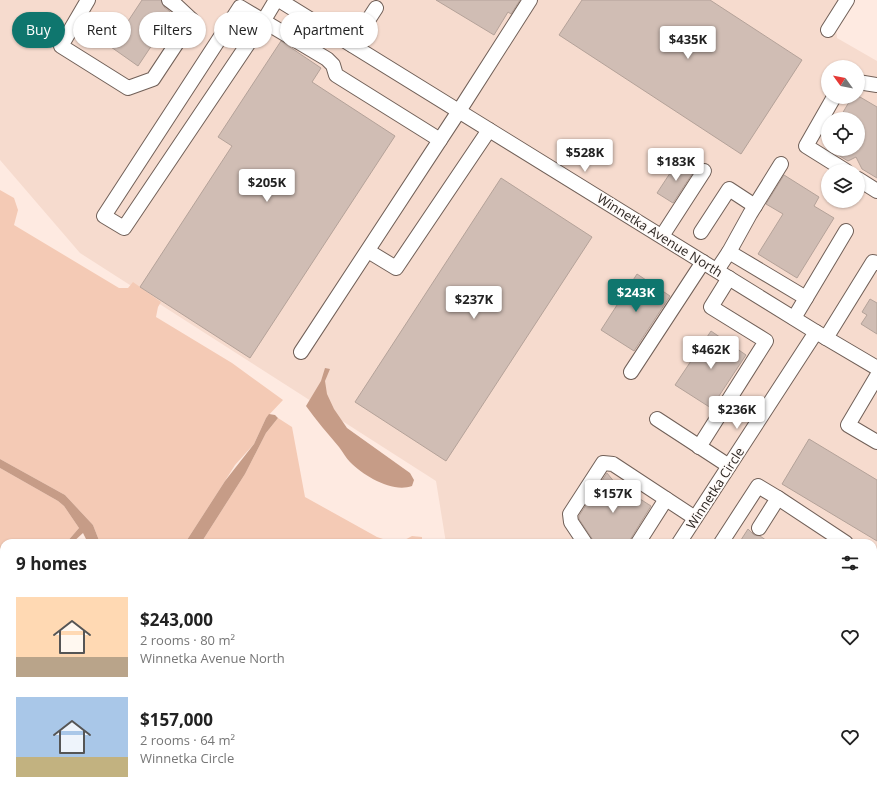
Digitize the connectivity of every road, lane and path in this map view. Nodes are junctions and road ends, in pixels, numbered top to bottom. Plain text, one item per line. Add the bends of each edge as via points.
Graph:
1 (88, 0) edge
2 (169, 0) edge
3 (278, 0) edge
4 (530, 0) edge
5 (847, 0) edge
6 (376, 8) dead end
7 (270, 12) edge
8 (298, 12) edge
9 (373, 12) edge
10 (264, 20) joint
11 (272, 25) edge
12 (828, 30) dead end
13 (357, 48) edge
14 (865, 83) edge
15 (877, 85) edge
16 (830, 104) edge
17 (459, 112) junction
18 (489, 130) junction
19 (440, 140) junction
20 (781, 164) dead end
21 (835, 164) edge
22 (704, 171) dead end
23 (865, 183) edge
24 (877, 191) edge
25 (755, 206) junction
26 (846, 231) dead end
27 (701, 232) dead end
28 (662, 236) junction
29 (368, 251) junction
30 (730, 252) junction
31 (703, 262) junction
32 (877, 263) edge
33 (717, 270) junction
34 (729, 278) junction
35 (806, 298) junction
36 (794, 318) junction
37 (821, 335) junction
38 (301, 352) dead end
39 (877, 368) edge
40 (631, 372) dead end
41 (877, 376) edge
42 (658, 419) dead end
43 (877, 442) edge
44 (699, 446) junction
45 (729, 466) junction
46 (778, 498) junction
47 (666, 499) junction
48 (695, 518) junction
49 (759, 528) dead end
50 (582, 539) edge
51 (641, 539) edge
52 (682, 539) edge
53 (724, 539) edge
54 (840, 539) edge

1 - 2 street via 60,46 128,88 153,79 192,20
3 - 7 street
3 - 8 street, Winnetka Avenue North
4 - 17 street
5 - 12 street
6 - 9 street
10 - 10 street via 124,228 104,216 240,7
11 - 19 street via 327,59 333,65 336,75
13 - 17 street, Winnetka Avenue North
14 - 15 street
16 - 21 street via 806,146
17 - 18 street, Winnetka Avenue North
17 - 19 street
18 - 28 street, Winnetka Avenue North
18 - 29 street via 396,268
19 - 29 street
20 - 25 street
22 - 28 street
23 - 24 street
25 - 27 street via 729,189
25 - 30 street
26 - 35 street
28 - 31 street, Winnetka Avenue North
29 - 38 street
30 - 33 street
30 - 35 street
31 - 33 street, Winnetka Avenue North
31 - 40 street
32 - 37 street, Winnetka Circle via 873,262
33 - 34 street, Winnetka Avenue North
34 - 36 street, Winnetka Avenue North
34 - 44 street via 711,307 766,341
35 - 36 street
36 - 37 street, Winnetka Avenue North
37 - 39 street, Winnetka Avenue North
37 - 45 street, Winnetka Circle
41 - 43 street via 848,425
42 - 44 street
44 - 45 street
45 - 48 street, Winnetka Circle
46 - 49 street
46 - 53 street via 758,486
46 - 54 street
47 - 48 street
47 - 50 street via 613,464 603,463 570,514 571,522
47 - 51 street
48 - 52 street, Winnetka Circle

